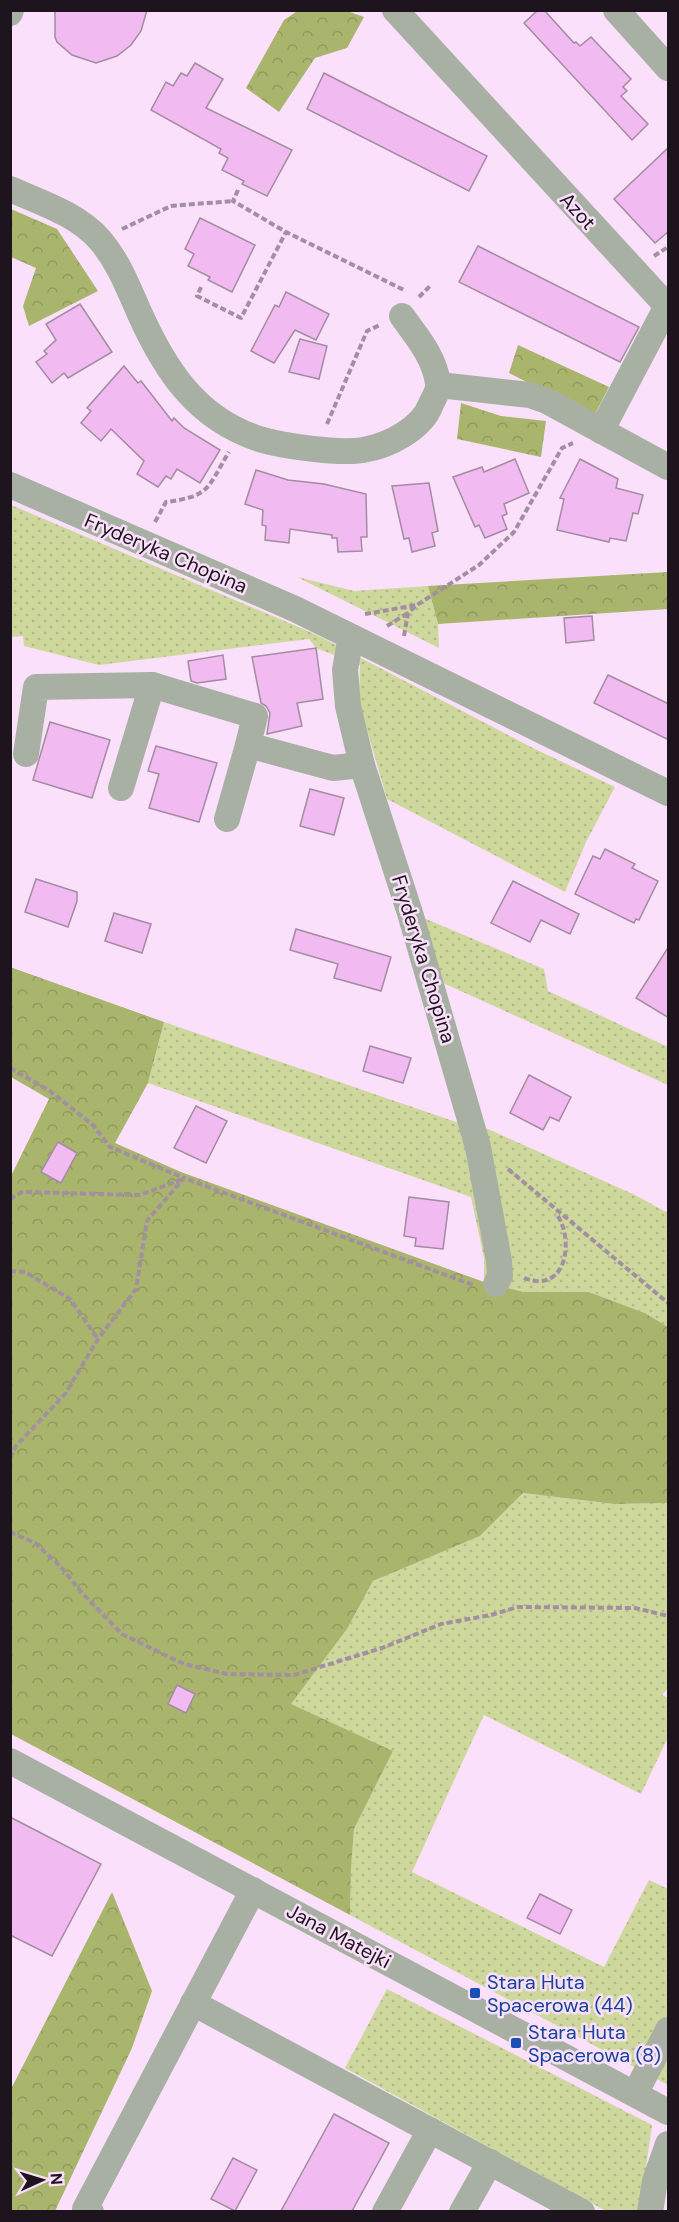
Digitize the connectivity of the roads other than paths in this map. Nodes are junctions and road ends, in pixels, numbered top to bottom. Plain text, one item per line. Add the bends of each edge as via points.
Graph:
1 (395, 10) edge
2 (616, 10) edge
3 (669, 68) edge
4 (10, 189) edge
5 (668, 307) edge
6 (402, 316) road end
7 (439, 385) junction
8 (601, 431) junction
9 (669, 467) edge
10 (10, 485) edge
11 (356, 626) junction
12 (152, 685) junction
13 (248, 745) junction
14 (26, 754) dead end
15 (362, 765) junction
16 (121, 788) dead end
17 (669, 794) edge
18 (227, 819) dead end
19 (497, 1272) road end
20 (10, 1761) edge
21 (253, 1890) junction
22 (193, 2003) junction
23 (669, 2030) edge
24 (635, 2094) junction
25 (669, 2112) edge
26 (430, 2130) junction
27 (669, 2144) edge
28 (489, 2162) junction
29 (91, 2211) edge
30 (385, 2211) edge
31 (462, 2211) edge
32 (582, 2211) edge
33 (650, 2211) edge

1 - 5 street, Azot
2 - 3 street
4 - 7 street via 73,216 100,239 118,266 174,378 213,417 242,431 260,439 316,449 363,450 405,436 428,413
5 - 8 street, Azot
6 - 7 street via 429,353
7 - 8 street via 530,395
8 - 9 street
10 - 11 street, Fryderyka Chopina via 295,609
11 - 15 street, Fryderyka Chopina via 345,670 348,706
11 - 17 street, Fryderyka Chopina
12 - 13 street via 255,716
12 - 14 street via 36,687
12 - 16 street
13 - 15 street via 333,768
13 - 18 street
15 - 19 street, Fryderyka Chopina via 411,913 478,1147
20 - 21 street, Jana Matejki
21 - 22 street
21 - 24 street, Jana Matejki
22 - 26 street
22 - 29 street via 85,2209
23 - 24 street
24 - 25 street, Jana Matejki
26 - 28 street
26 - 30 street
27 - 33 street via 655,2181
28 - 31 street
28 - 32 street

